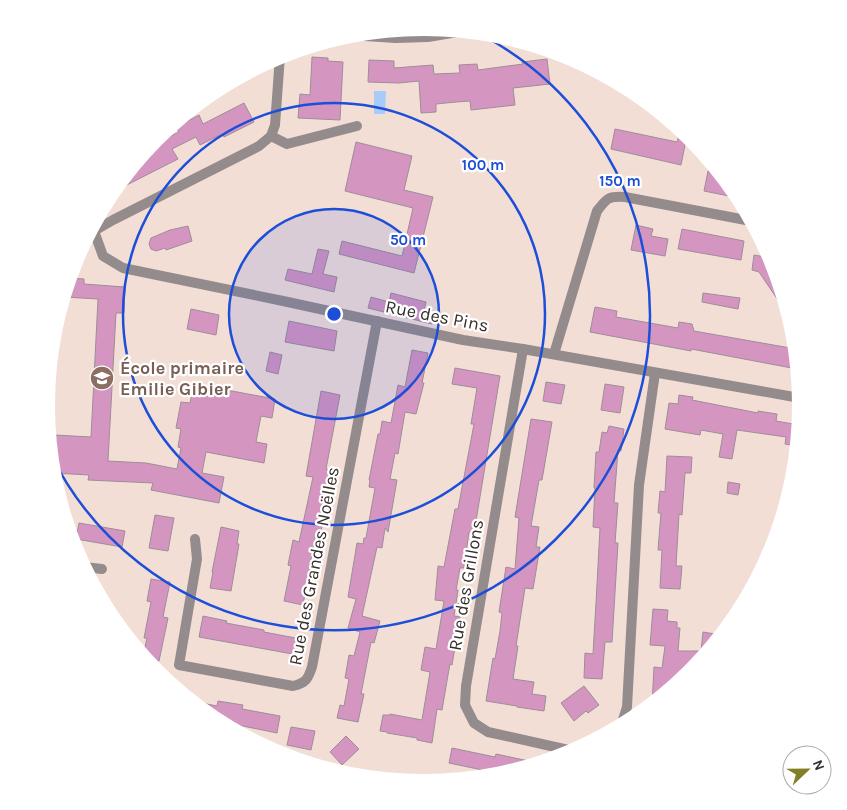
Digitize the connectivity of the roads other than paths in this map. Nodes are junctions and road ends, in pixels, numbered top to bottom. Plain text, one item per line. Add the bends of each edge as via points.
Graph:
1 (432, 36) edge
2 (391, 38) edge
3 (279, 65) edge
4 (357, 126) dead end
5 (271, 136) junction
6 (742, 219) edge
7 (101, 227) edge
8 (95, 238) edge
9 (378, 321) junction
10 (523, 349) junction
11 (554, 354) junction
12 (655, 373) junction
13 (792, 397) edge
14 (195, 539) dead end
15 (93, 568) edge
16 (102, 569) dead end
17 (625, 714) edge
18 (559, 748) edge

1 - 2 street
3 - 5 street via 275,124
4 - 5 street via 287,144
5 - 7 street via 259,146
6 - 11 street via 625,197 614,196 605,200 597,211
8 - 9 street, Rue des Pins via 103,256 123,268
9 - 10 street, Rue des Pins via 463,340
9 - 14 street, Rue des Grandes Noëlles via 312,667 303,684 293,686 179,665 197,559
10 - 11 street, Rue des Pins
10 - 18 street, Rue des Grillons via 465,705 474,723 488,732
11 - 12 street, Rue des Pins
12 - 13 street, Rue des Pins
12 - 17 street via 639,485
15 - 16 street

